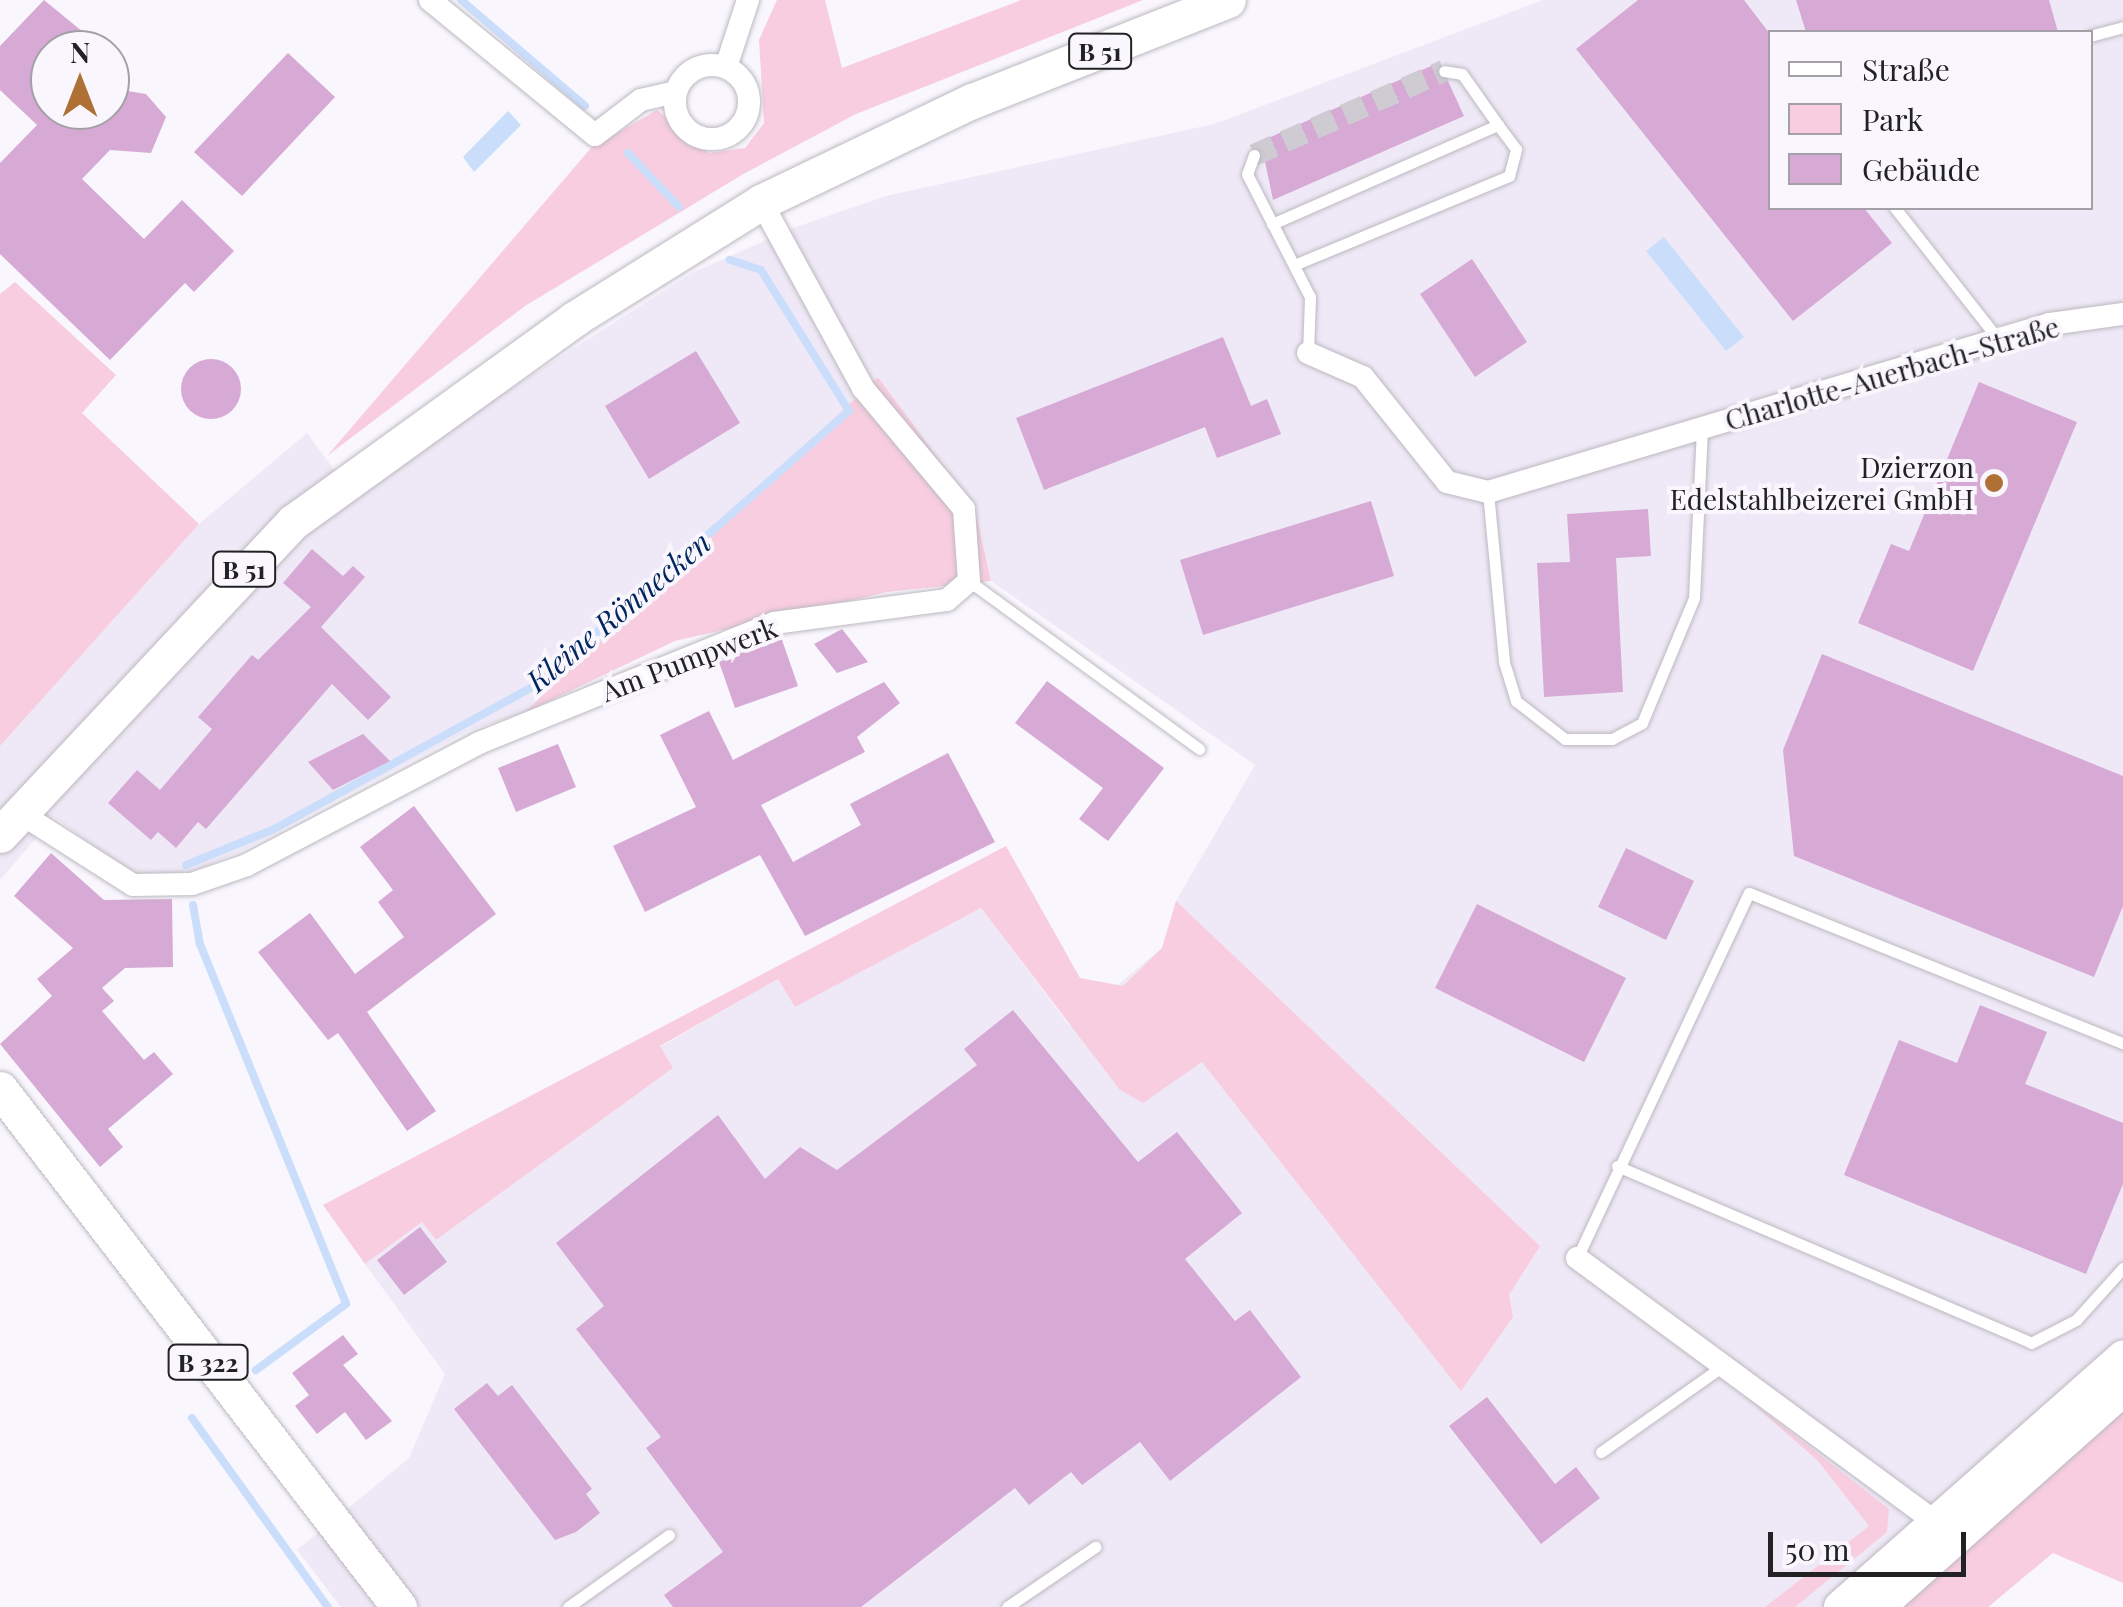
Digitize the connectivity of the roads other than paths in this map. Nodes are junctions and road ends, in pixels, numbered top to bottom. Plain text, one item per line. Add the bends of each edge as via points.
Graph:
1 (430, 0) edge
2 (748, 0) edge
3 (1228, 0) edge
4 (2123, 27) edge
5 (2093, 35) edge
6 (726, 67) junction
7 (1444, 71) dead end
8 (675, 92) junction
9 (1498, 125) junction
10 (1254, 156) dead end
11 (761, 202) junction
12 (1897, 210) edge
13 (1272, 224) junction
14 (1294, 266) junction
15 (2123, 314) edge
16 (1999, 340) junction
17 (1308, 353) joint
18 (1702, 428) junction
19 (1488, 492) junction
20 (969, 581) junction
21 (1198, 748) dead end
22 (10, 824) edge
23 (2123, 1043) edge
24 (5, 1104) edge
25 (1617, 1166) junction
26 (1578, 1258) joint
27 (2123, 1268) edge
28 (2123, 1357) edge
29 (1723, 1366) junction
30 (2123, 1390) edge
31 (1601, 1452) dead end
32 (1940, 1526) junction
33 (668, 1534) dead end
34 (1095, 1547) dead end
35 (400, 1607) edge
36 (568, 1607) edge
37 (1007, 1607) edge
38 (1840, 1607) edge
39 (1879, 1607) edge

1 - 8 street via 595,135 641,100
2 - 6 street
3 - 11 main road, B 51 via 972,101
4 - 5 lane
6 - 8 street via 698,66
6 - 8 street via 742,79 749,106 728,136 688,132
7 - 9 lane via 1462,74
9 - 13 lane
9 - 14 lane via 1516,149 1509,176
10 - 13 lane via 1246,174
11 - 20 street via 864,388 964,509
11 - 22 main road, B 51 via 574,319 294,522
12 - 16 lane
13 - 14 lane
14 - 17 lane via 1310,297
15 - 16 street, Charlotte-Auerbach-Straße
16 - 18 street, Charlotte-Auerbach-Straße
17 - 19 street via 1364,377 1447,482
18 - 19 street, Charlotte-Auerbach-Straße
18 - 19 lane via 1694,598 1642,723 1612,739 1566,739 1516,701 1504,662
20 - 21 lane
20 - 22 street, Am Pumpwerk via 947,600 774,623 479,743 248,865 192,884 133,884
23 - 25 lane via 1749,892
24 - 35 main road, B 322
25 - 26 lane
25 - 27 lane via 2031,1343 2076,1320
26 - 29 street
28 - 32 street
29 - 31 lane
29 - 32 street
30 - 39 street
32 - 38 street
33 - 36 lane
34 - 37 lane

